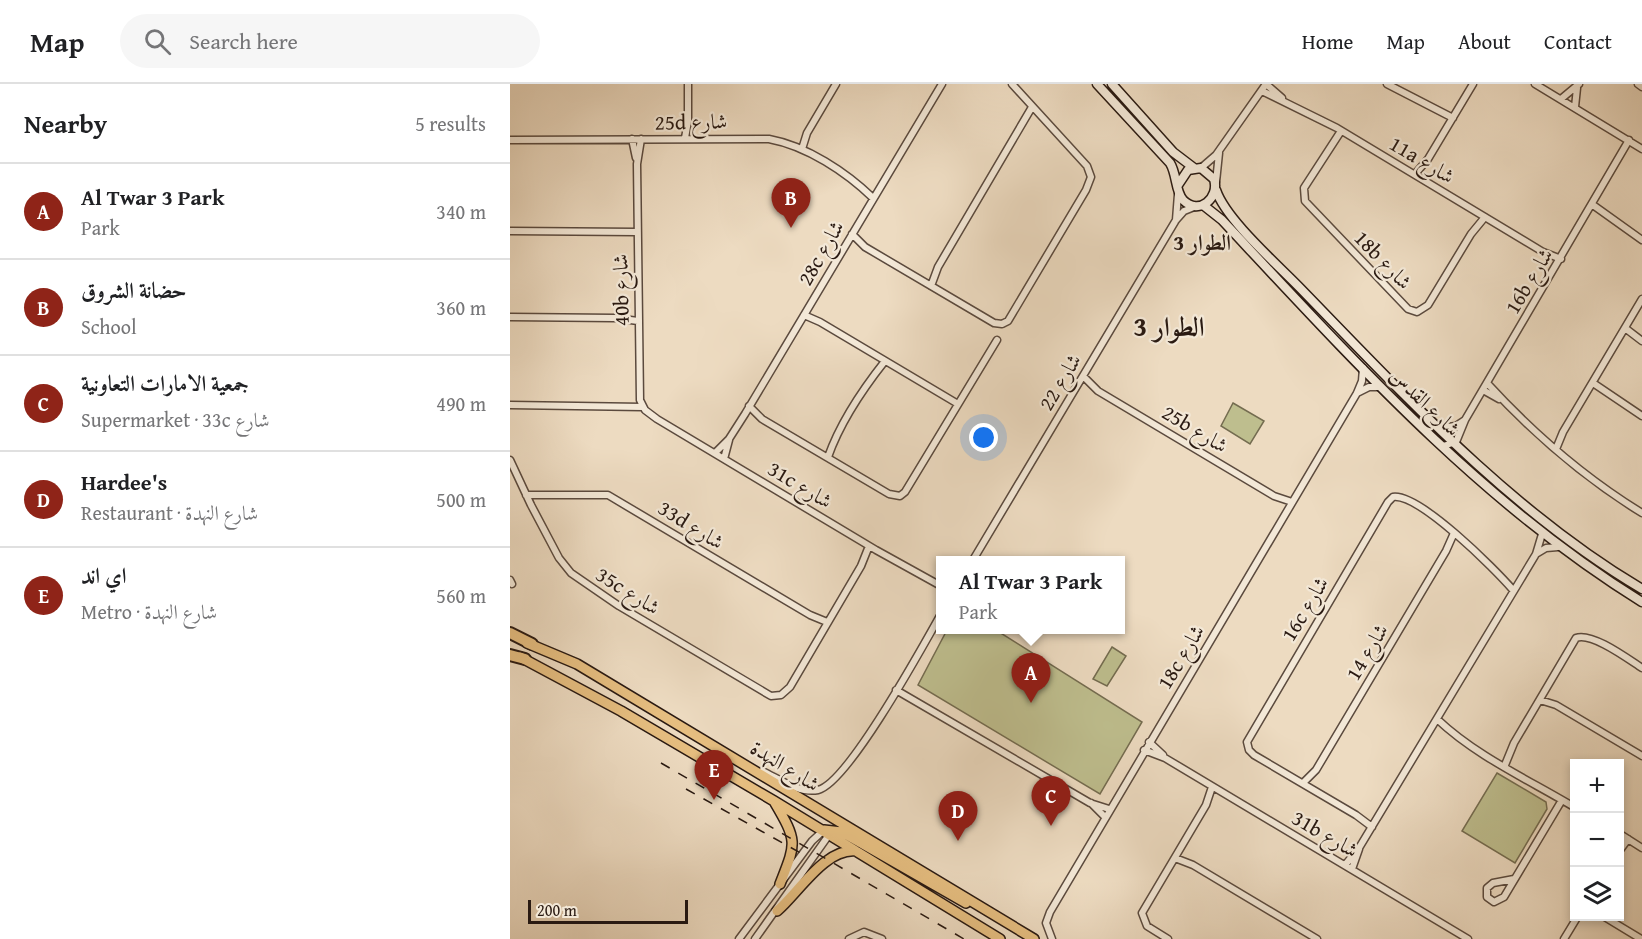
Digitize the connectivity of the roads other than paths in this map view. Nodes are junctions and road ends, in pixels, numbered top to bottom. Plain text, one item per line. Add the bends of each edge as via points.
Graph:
1 (688, 84) edge
2 (836, 84) edge
3 (942, 84) edge
4 (1012, 84) edge
5 (1097, 84) edge
6 (1112, 84) edge
7 (1266, 84) edge
8 (1387, 84) edge
9 (1473, 84) edge
10 (1535, 84) edge
11 (1638, 84) edge
12 (1578, 86) edge
13 (1642, 87) edge
14 (1262, 91) junction
15 (1282, 99) junction
16 (1561, 99) junction
17 (1032, 106) junction
18 (1575, 107) junction
19 (1039, 113) junction
20 (1452, 120) junction
21 (688, 121) junction
22 (1023, 124) junction
23 (1339, 130) junction
24 (807, 133) junction
25 (685, 138) junction
26 (693, 138) junction
27 (632, 139) junction
28 (641, 139) junction
29 (510, 140) edge
30 (1631, 142) junction
31 (794, 146) junction
32 (1642, 149) edge
33 (802, 150) junction
34 (1220, 150) junction
35 (1428, 159) junction
36 (637, 164) junction
37 (1198, 168) junction
38 (1415, 174) junction
39 (1422, 178) junction
40 (860, 184) junction
41 (1216, 187) junction
42 (879, 188) junction
43 (1178, 188) junction
44 (873, 198) junction
45 (1199, 206) junction
46 (1591, 208) junction
47 (1477, 212) junction
48 (1485, 217) junction
49 (1176, 220) junction
50 (637, 230) junction
51 (510, 231) edge
52 (852, 234) junction
53 (1471, 234) junction
54 (1642, 240) edge
55 (848, 241) junction
56 (865, 247) junction
57 (1559, 261) junction
58 (928, 284) junction
59 (1642, 299) edge
60 (805, 313) junction
61 (638, 318) junction
62 (510, 319) edge
63 (1624, 331) junction
64 (997, 340) dead end
65 (1641, 340) edge
66 (882, 359) junction
67 (1363, 368) junction
68 (1083, 376) junction
69 (1079, 383) junction
70 (1487, 383) junction
71 (1592, 386) junction
72 (1382, 387) junction
73 (1483, 390) junction
74 (1098, 391) junction
75 (1357, 393) junction
76 (1503, 400) junction
77 (958, 404) junction
78 (749, 406) junction
79 (510, 407) edge
80 (643, 407) junction
81 (745, 414) junction
82 (1642, 416) edge
83 (762, 419) junction
84 (1465, 420) junction
85 (1440, 428) junction
86 (835, 438) junction
87 (729, 439) junction
88 (1456, 442) junction
89 (1443, 446) junction
90 (1554, 447) junction
91 (715, 453) junction
92 (821, 453) junction
93 (828, 457) junction
94 (724, 459) junction
95 (510, 460) edge
96 (526, 495) junction
97 (546, 495) junction
98 (1274, 496) junction
99 (1292, 502) junction
100 (531, 505) junction
101 (1287, 510) junction
102 (1642, 513) edge
103 (1454, 533) junction
104 (1542, 534) junction
105 (1460, 539) junction
106 (869, 546) junction
107 (1558, 547) junction
108 (1580, 549) junction
109 (876, 550) junction
110 (1446, 551) junction
111 (1536, 554) junction
112 (976, 556) edge
113 (861, 566) junction
114 (1502, 576) junction
115 (1518, 583) junction
116 (936, 585) edge
117 (1642, 589) edge
118 (1513, 590) junction
119 (1642, 602) edge
120 (936, 622) edge
121 (826, 625) junction
122 (510, 635) edge
123 (532, 644) joint
124 (510, 654) edge
125 (525, 659) joint
126 (1642, 668) edge
127 (898, 687) junction
128 (1544, 692) junction
129 (1540, 700) junction
130 (1556, 705) junction
131 (1437, 719) junction
132 (1433, 727) junction
133 (1454, 735) junction
134 (1149, 742) junction
135 (1514, 743) junction
136 (1144, 750) junction
137 (1642, 756) edge
138 (1166, 758) junction
139 (1498, 761) junction
140 (744, 762) junction
141 (1505, 765) junction
142 (1316, 770) junction
143 (1303, 783) junction
144 (1212, 787) junction
145 (1310, 788) junction
146 (1219, 791) junction
147 (1562, 800) junction
148 (774, 801) junction
149 (1090, 803) junction
150 (1570, 804) edge
151 (1206, 805) junction
152 (1109, 809) junction
153 (1105, 817) junction
154 (838, 821) junction
155 (1373, 825) junction
156 (829, 831) junction
157 (1624, 838) edge
158 (1359, 848) junction
159 (1642, 848) edge
160 (859, 851) junction
161 (1179, 851) junction
162 (1174, 858) junction
163 (1193, 865) junction
164 (1345, 865) junction
165 (1353, 869) junction
166 (1514, 879) junction
167 (780, 884) junction
168 (985, 910) junction
169 (777, 911) junction
170 (1575, 921) edge
171 (1611, 921) edge
172 (739, 939) edge
173 (754, 939) edge
174 (849, 939) edge
175 (882, 939) edge
176 (1000, 939) edge
177 (1034, 939) edge
178 (1052, 939) edge
179 (1168, 939) edge
180 (1317, 939) edge
181 (1467, 939) edge
182 (1564, 939) edge
183 (1641, 939) edge

1 - 21 street
2 - 24 street
3 - 42 street, 28c شارع
4 - 17 street
5 - 43 main road via 1170,163
6 - 37 main road via 1173,152
7 - 14 street
7 - 15 street, 11a شارع
8 - 20 street
9 - 20 street
10 - 16 street
11 - 13 street
12 - 16 street
12 - 18 street
14 - 15 street, 11a شارع
14 - 34 street
15 - 23 street, 11a شارع
16 - 18 street
17 - 19 street
17 - 22 street
18 - 30 street
19 - 22 street
19 - 58 street via 1087,166 1090,180 1010,318 1002,324 994,323
20 - 35 street
21 - 25 street
21 - 26 street
22 - 58 street
23 - 38 street, 11a شارع
23 - 53 street, 18b شارع via 1304,188 1305,201 1408,309 1417,312 1428,305
24 - 31 street
24 - 33 street
25 - 26 street, 25d شارع
25 - 28 street, 25d شارع
26 - 31 street, 25d شارع via 761,138
27 - 28 street, 25d شارع
27 - 29 street, 25d شارع
27 - 36 street, 40b شارع
28 - 36 street, 40b شارع
30 - 32 street
30 - 46 street, 16b شارع
31 - 33 street, 25d شارع
33 - 40 street, 25d شارع
34 - 37 street
34 - 41 street
35 - 38 street
35 - 39 street
36 - 50 street, 40b شارع
37 - 41 main road via 1211,174
37 - 43 main road via 1183,174
38 - 39 street, 11a شارع
39 - 47 street, 11a شارع
40 - 42 street, 25d شارع
40 - 44 street, 25d شارع
41 - 45 main road via 1212,200
41 - 85 main road, شارع القدس via 1224,207
42 - 44 street, 28c شارع
43 - 45 main road via 1185,202
43 - 49 street, شارع 22
44 - 52 street, 28c شارع
45 - 49 street, شارع 22 via 1184,211
45 - 67 main road, شارع القدس via 1222,220
46 - 54 street
46 - 57 street, 16b شارع
47 - 48 street, 11a شارع
47 - 53 street, 18b شارع
48 - 53 street, 18b شارع
48 - 57 street, 11a شارع
49 - 68 street, شارع 22
50 - 51 street
50 - 61 street, 40b شارع
52 - 55 street, 28c شارع
52 - 56 street
55 - 56 street
55 - 60 street, 28c شارع
56 - 58 street
57 - 70 street, 16b شارع
59 - 63 street
60 - 66 street
60 - 78 street, 28c شارع
61 - 62 street
61 - 80 street, 40b شارع
63 - 65 street
63 - 71 street
64 - 77 street
66 - 77 street
66 - 86 street
67 - 72 main road, شارع القدس
67 - 75 street, 18c شارع
68 - 69 street, شارع 22
68 - 74 street, 25b شارع
69 - 74 street, 25b شارع
69 - 112 street, شارع 22
70 - 73 street, 16b شارع
70 - 76 street
71 - 82 street
71 - 90 street
72 - 75 street via 1369,387
72 - 89 main road, شارع القدس
73 - 76 street
73 - 84 street, 16b شارع
74 - 98 street, 25b شارع
75 - 99 street, 18c شارع
76 - 90 street
77 - 93 street via 904,494 888,494
78 - 81 street, 28c شارع
78 - 83 street
79 - 80 street
80 - 91 street, 31c شارع
81 - 83 street
81 - 87 street, 28c شارع
83 - 92 street
84 - 85 street
84 - 88 street, 16b شارع
85 - 88 main road, شارع القدس
86 - 92 street
86 - 93 street
87 - 91 street, 28c شارع
87 - 94 street, 28c شارع
88 - 89 street
88 - 108 main road, شارع القدس
89 - 104 main road, شارع القدس
90 - 102 street
91 - 94 street, 31c شارع
92 - 93 street
94 - 106 street, 31c شارع
95 - 96 street, 35c شارع
96 - 97 street, 33d شارع
96 - 100 street, 35c شارع
97 - 100 street
97 - 121 street, 33d شارع via 608,495
98 - 99 street, 25b شارع
98 - 101 street, 25b شارع
99 - 101 street, 18c شارع
100 - 121 street, 35c شارع via 559,558 579,580 767,694 781,695 790,687
101 - 134 street, 18c شارع
103 - 105 street
103 - 110 street, شارع 14
103 - 143 street, 16c شارع via 1430,513 1397,496 1388,502 1247,742 1254,755
104 - 107 main road, شارع القدس
104 - 108 main road via 1550,533
104 - 111 street
105 - 110 street, شارع 14
105 - 114 street
106 - 109 street, 31c شارع
106 - 113 street
107 - 111 street
107 - 119 main road, شارع القدس
108 - 117 main road, شارع القدس
109 - 113 street
109 - 116 street, 31c شارع
110 - 142 street, شارع 14
111 - 115 street
113 - 121 street
114 - 115 street
114 - 118 street
115 - 118 street
118 - 131 street
120 - 127 street
122 - 123 highway
123 - 140 main road, شارع النهدة via 567,658
124 - 125 highway
125 - 148 main road, شارع النهدة
126 - 128 street via 1586,637 1579,637
127 - 140 street via 837,779 819,790 800,789
127 - 149 street
128 - 129 street
128 - 130 street
129 - 130 street
129 - 135 street
130 - 137 street
131 - 132 street
131 - 133 street
132 - 133 street
132 - 155 street
133 - 139 street
134 - 136 street, 18c شارع
134 - 138 street, 31b شارع
135 - 139 street
135 - 141 street
136 - 138 street, 31b شارع
136 - 152 street, 18c شارع
138 - 144 street, 31b شارع
139 - 141 street
140 - 154 main road, شارع النهدة
141 - 147 street
142 - 143 street, شارع 14
142 - 145 street, شارع 14
143 - 145 street
144 - 146 street, 31b شارع
144 - 151 street
145 - 155 street
146 - 151 street
146 - 164 street, 31b شارع
147 - 150 street
147 - 166 street
148 - 156 main road, شارع النهدة
148 - 167 main road via 794,839
149 - 152 street
149 - 153 street
151 - 161 street
152 - 153 street, 18c شارع
153 - 178 street, 18c شارع via 1047,920
154 - 156 street
154 - 168 main road, شارع النهدة
155 - 158 street
156 - 160 main road, شارع النهدة
156 - 167 street via 812,841
156 - 168 main road via 846,834 948,894
156 - 169 street
157 - 159 street
158 - 164 street
158 - 165 street
160 - 169 main road via 842,851 829,858
160 - 176 main road, شارع النهدة
161 - 162 street
161 - 163 street
162 - 163 street
162 - 179 street via 1143,910 1143,921
163 - 180 street
164 - 165 street, 31b شارع
165 - 181 street, 31b شارع
166 - 166 street via 1491,884 1487,897 1500,901
167 - 172 street
168 - 177 main road, شارع النهدة
169 - 173 street
170 - 182 street
171 - 183 street
174 - 175 street via 864,932

